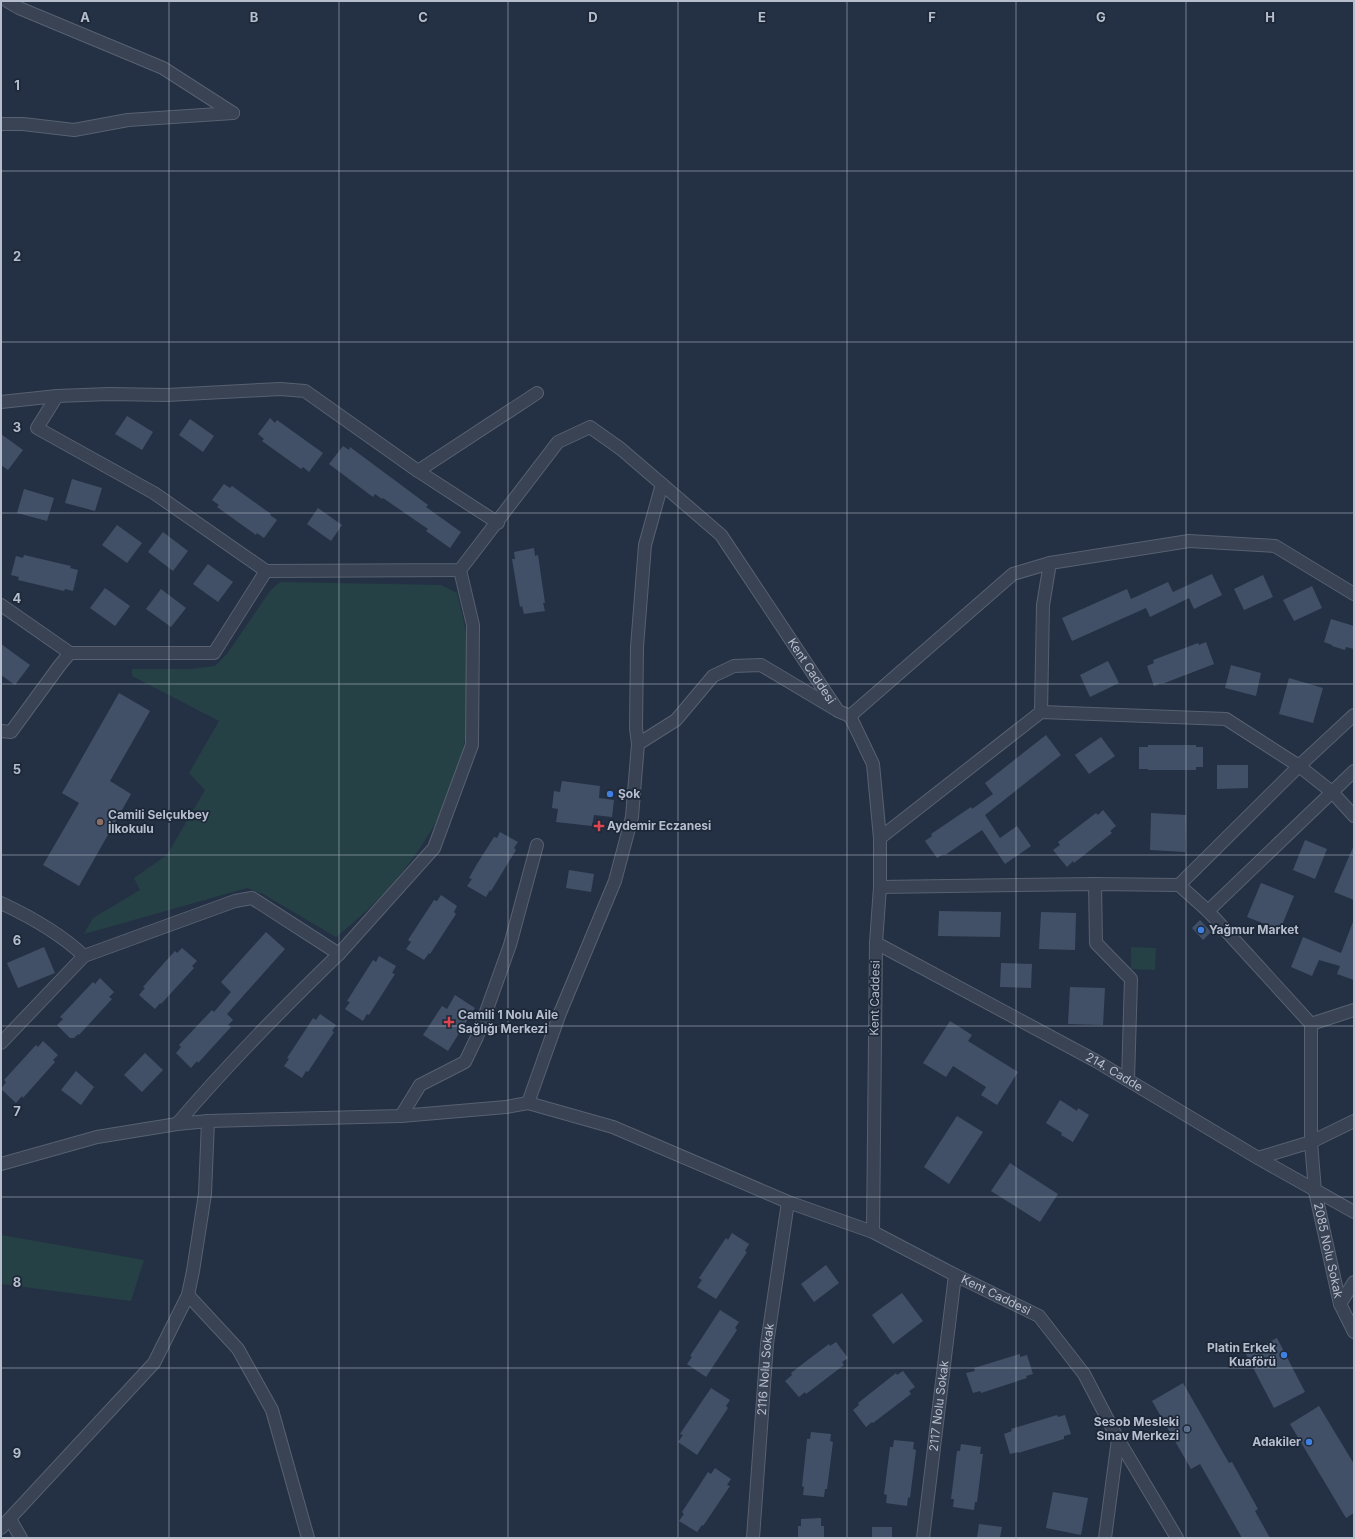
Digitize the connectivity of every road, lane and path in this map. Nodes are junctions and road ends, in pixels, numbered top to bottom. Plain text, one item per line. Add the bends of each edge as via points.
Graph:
1 (7, 1) edge
2 (1, 124) edge
3 (537, 393) dead end
4 (57, 396) junction
5 (1, 402) edge
6 (418, 471) junction
7 (662, 484) junction
8 (498, 523) junction
9 (1050, 563) junction
10 (460, 570) junction
11 (266, 571) junction
12 (1354, 594) edge
13 (1, 605) edge
14 (70, 653) junction
15 (838, 710) junction
16 (1042, 712) junction
17 (1354, 715) edge
18 (850, 716) junction
19 (1, 732) edge
20 (638, 744) junction
21 (1299, 766) junction
22 (1354, 771) edge
23 (1332, 792) junction
24 (1354, 816) edge
25 (880, 838) junction
26 (537, 845) dead end
27 (1096, 884) junction
28 (1179, 885) junction
29 (880, 887) junction
30 (1, 903) edge
31 (1208, 911) junction
32 (876, 943) junction
33 (339, 954) junction
34 (84, 956) junction
35 (1354, 1010) edge
36 (1311, 1024) junction
37 (1, 1042) edge
38 (1128, 1080) junction
39 (528, 1103) junction
40 (401, 1116) junction
41 (208, 1121) junction
42 (1354, 1121) edge
43 (177, 1124) junction
44 (1311, 1142) junction
45 (1258, 1158) junction
46 (1, 1164) edge
47 (1315, 1191) junction
48 (788, 1202) junction
49 (1354, 1212) edge
50 (873, 1232) junction
51 (955, 1275) junction
52 (1354, 1282) edge
53 (188, 1295) junction
54 (1340, 1304) junction
55 (1354, 1332) edge
56 (1118, 1439) junction
57 (10, 1519) junction
58 (1, 1528) edge
59 (21, 1538) edge
60 (308, 1538) edge
61 (753, 1538) edge
62 (923, 1538) edge
63 (1104, 1538) edge
64 (1177, 1538) edge

1 - 2 street via 163,68 233,113 128,120 74,130
3 - 6 street
4 - 5 street
4 - 6 street via 167,395 280,389 305,391
4 - 11 street via 38,428 154,493
6 - 8 street
7 - 8 street, Kent Caddesi via 590,427 558,442
7 - 15 street, Kent Caddesi via 721,535
7 - 20 street via 645,545 636,647
8 - 10 street
9 - 12 street via 1190,541 1275,546
9 - 16 street via 1043,605
9 - 18 street via 1013,574
10 - 11 street
10 - 33 street via 473,625 472,745 434,848
11 - 14 street via 214,653
13 - 14 street
14 - 19 street via 11,732
15 - 18 street, Kent Caddesi
15 - 20 street via 761,665 734,666 713,676 676,720
16 - 21 street via 1226,719
16 - 25 street
17 - 21 street
18 - 25 street, Kent Caddesi via 872,764
20 - 39 street via 632,817 615,881 560,1013
21 - 23 street
21 - 28 street
22 - 23 street
23 - 24 street
23 - 31 street
25 - 29 street, Kent Caddesi
26 - 40 street via 510,945 477,1037 465,1062 420,1085
27 - 28 street
27 - 29 street
27 - 38 street via 1096,943 1130,979
28 - 31 street
29 - 32 street, Kent Caddesi
30 - 34 street via 25,914 64,939
31 - 36 street
32 - 38 street, 214. Cadde
32 - 50 street, Kent Caddesi
33 - 34 street via 252,898 234,901
33 - 43 street via 280,1011
34 - 37 street
35 - 36 street
36 - 44 street, 2085 Nolu Sokak
38 - 45 street, 214. Cadde
39 - 40 street
39 - 48 street via 613,1127
40 - 41 street
41 - 43 street
41 - 53 street via 205,1194
42 - 44 street
43 - 46 street via 97,1137
44 - 45 street
44 - 47 street, 2085 Nolu Sokak
45 - 47 street, 214. Cadde
47 - 49 street, 214. Cadde
47 - 54 street, 2085 Nolu Sokak
48 - 50 street
48 - 61 street, 2116 Nolu Sokak via 767,1344
50 - 51 street, Kent Caddesi
51 - 56 street, Kent Caddesi via 1039,1316 1084,1374
51 - 62 street, 2117 Nolu Sokak
52 - 54 street
53 - 57 street via 154,1363
53 - 60 street via 238,1349 272,1410
54 - 55 street, 2085 Nolu Sokak
56 - 63 street
56 - 64 street, Kent Caddesi
57 - 58 street
57 - 59 street

